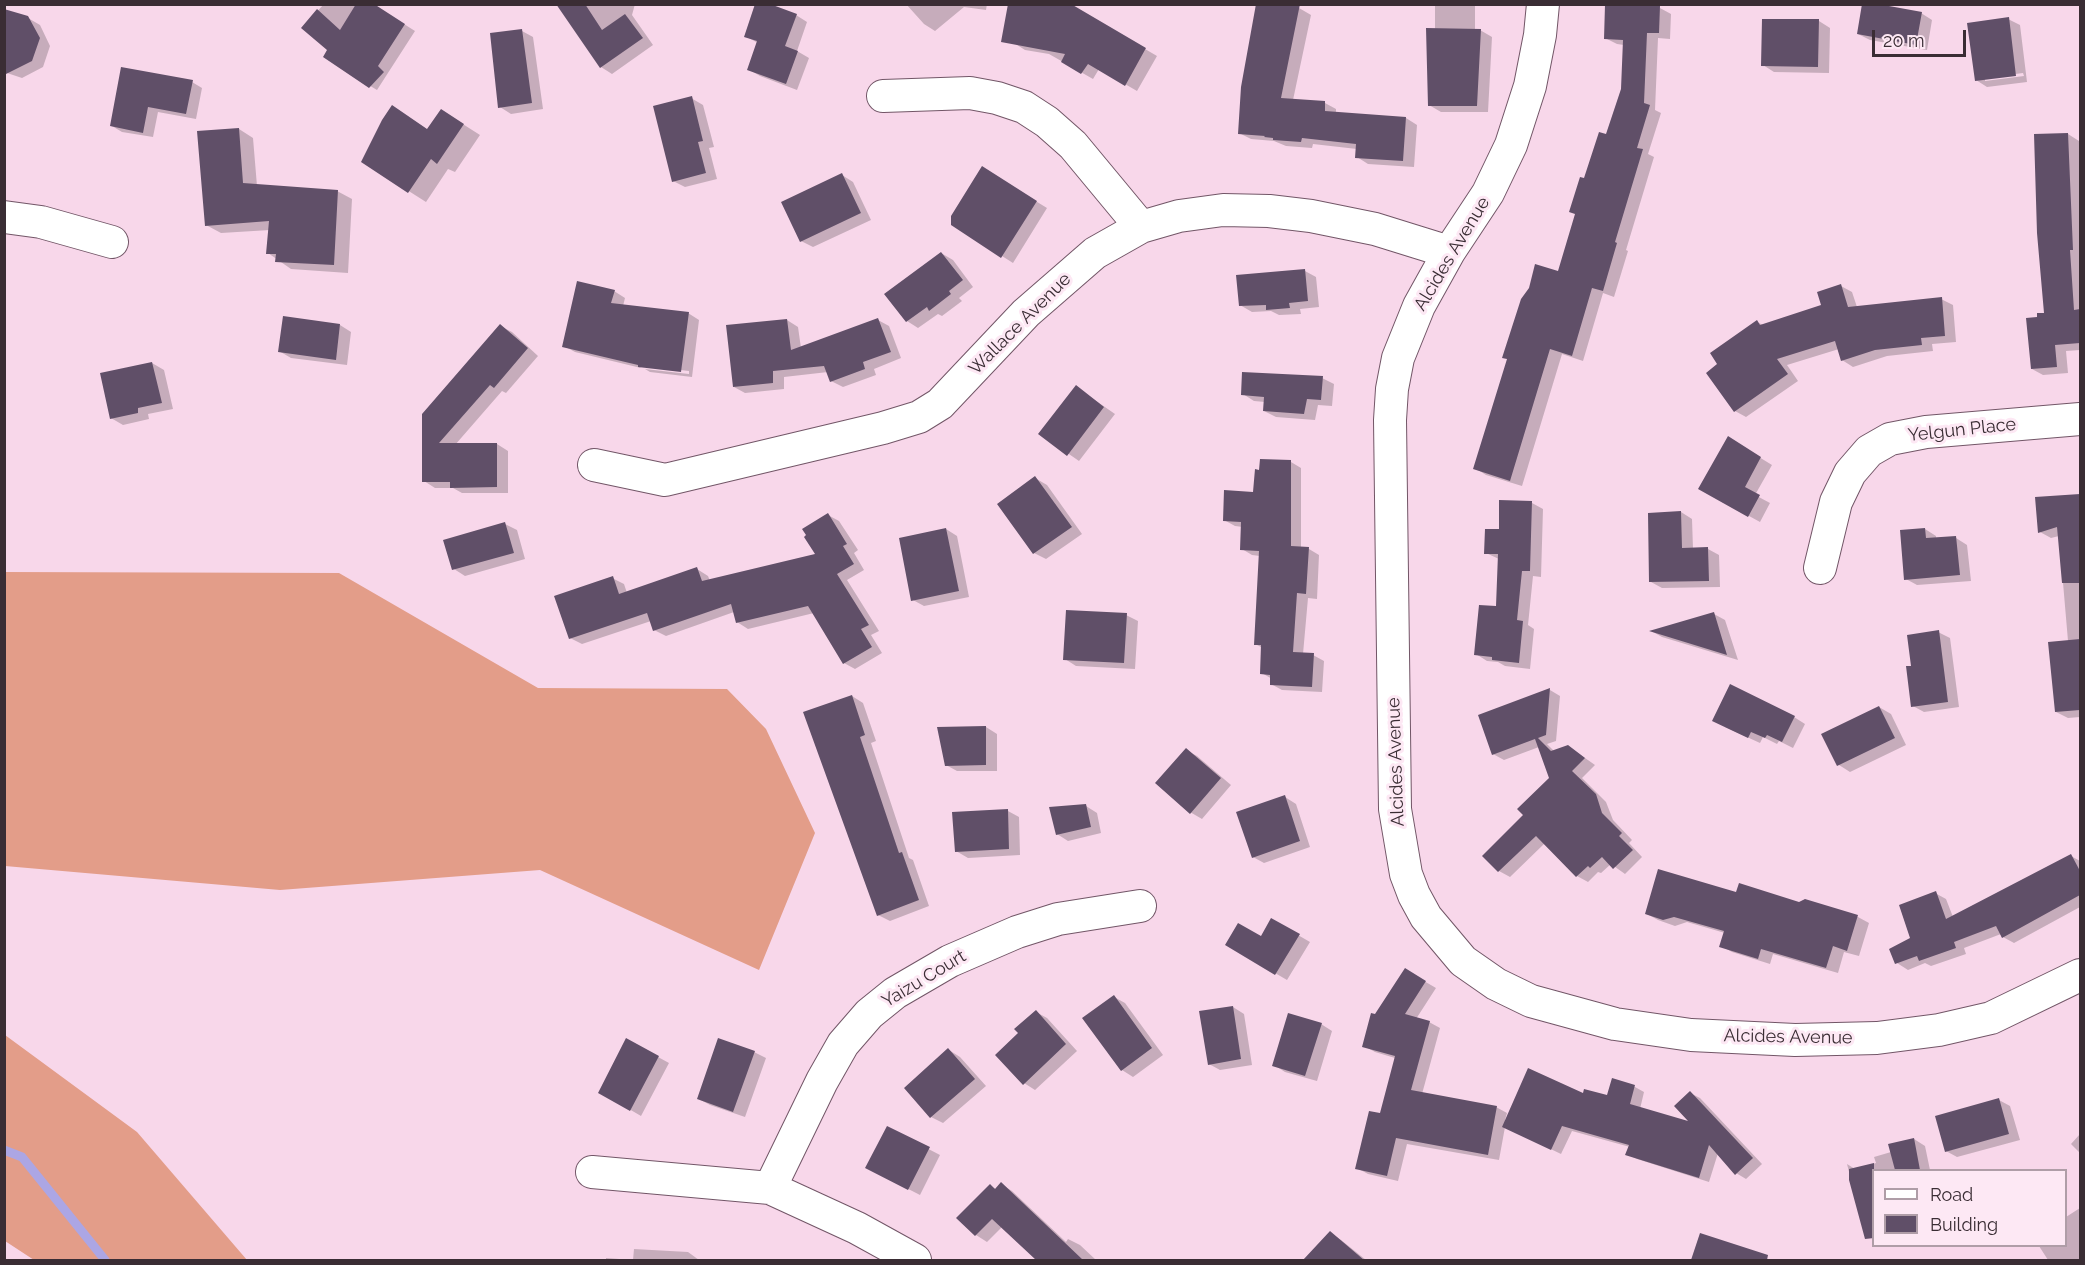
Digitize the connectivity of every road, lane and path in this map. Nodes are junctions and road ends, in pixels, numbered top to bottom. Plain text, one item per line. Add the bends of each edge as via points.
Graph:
1 (1543, 4) edge
2 (883, 96) dead end
3 (4, 217) edge
4 (1141, 227) junction
5 (112, 242) dead end
6 (1449, 252) junction
7 (2080, 419) edge
8 (594, 465) dead end
9 (1820, 568) dead end
10 (1140, 906) dead end
11 (2080, 975) edge
12 (592, 1172) dead end
13 (770, 1188) junction
14 (915, 1260) edge

1 - 6 street, Alcides Avenue via 1530,86 1511,145 1488,193
2 - 4 street via 970,93 1024,107 1073,145
3 - 5 street via 41,222
4 - 6 street, Wallace Avenue via 1179,216 1223,210 1269,211 1375,229
4 - 8 street, Wallace Avenue via 1095,253 1060,282 940,404 919,417 665,480
6 - 11 street, Alcides Avenue via 1419,306 1398,358 1392,389 1395,809 1406,874 1414,896 1426,917 1463,961 1496,984 1531,1001 1615,1024 1690,1035 1796,1040 1877,1038 1939,1030 1991,1018
7 - 9 street, Yelgun Place via 1926,432 1890,439 1869,452 1850,473 1836,502
10 - 13 street, Yaizu Court via 1058,919 1017,932 950,961 895,993 869,1014 843,1044
12 - 13 street
13 - 14 street

